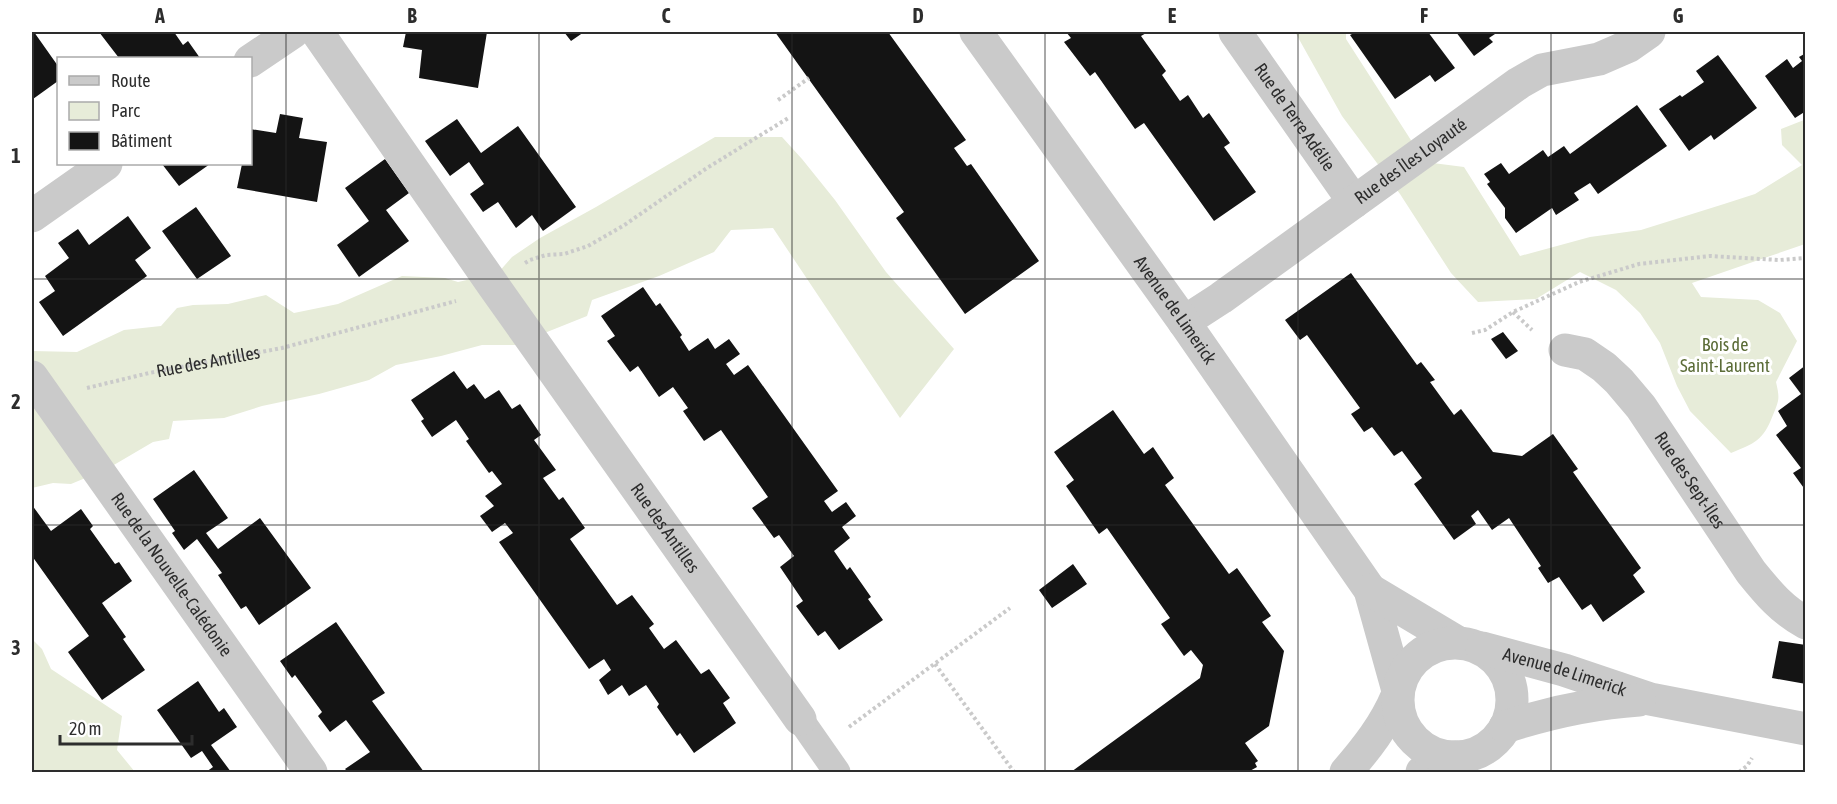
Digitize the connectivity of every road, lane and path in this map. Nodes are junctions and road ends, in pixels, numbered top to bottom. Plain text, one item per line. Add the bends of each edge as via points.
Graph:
1 (317, 32) edge
2 (976, 32) edge
3 (1235, 32) edge
4 (1649, 32) edge
5 (281, 35) edge
6 (252, 59) edge
7 (809, 78) dead end
8 (778, 100) dead end
9 (790, 117) dead end
10 (105, 165) edge
11 (1354, 202) junction
12 (32, 216) edge
13 (1806, 258) edge
14 (493, 285) junction
15 (1184, 322) junction
16 (1472, 333) dead end
17 (1565, 350) dead end
18 (32, 377) edge
19 (53, 406) junction
20 (1370, 590) junction
21 (1010, 608) dead end
22 (1806, 624) edge
23 (1467, 644) junction
24 (935, 664) junction
25 (1397, 692) junction
26 (1650, 699) junction
27 (800, 719) joint
28 (1505, 727) junction
29 (1806, 729) edge
30 (820, 748) junction
31 (1455, 757) junction
32 (310, 772) edge
33 (837, 772) edge
34 (1014, 772) edge
35 (1346, 772) edge
36 (1422, 772) edge

1 - 14 street, Rue des Antilles
2 - 15 street, Avenue de Limerick
3 - 11 street, Rue de Terre Adélie
4 - 11 street, Rue des Îles Loyauté via 1629,46 1599,58 1542,70 1519,83
5 - 6 street
7 - 8 path
9 - 14 path, Rue des Antilles via 588,246 530,260
10 - 12 street
11 - 15 street, Rue des Îles Loyauté
13 - 16 path via 1710,256 1640,264 1579,282
14 - 19 path, Rue des Antilles via 480,294 442,306 293,345 87,388
14 - 27 street, Rue des Antilles
15 - 20 street, Avenue de Limerick
17 - 22 street, Rue des Sept-Îles via 1585,354 1619,381 1641,407 1765,590 1789,614
18 - 19 street, Rue de la Nouvelle-Calédonie
19 - 32 street, Rue de la Nouvelle-Calédonie
20 - 23 street, Avenue de Limerick
20 - 25 street, Avenue de Limerick
21 - 24 path
23 - 25 street via 1440,644 1422,653 1411,662
23 - 26 street, Avenue de Limerick via 1564,670
23 - 28 street via 1495,659 1505,673 1512,691
24 - 30 path
24 - 34 path
25 - 31 street via 1405,729 1418,744
25 - 35 street via 1388,717
26 - 28 street, Avenue de Limerick via 1605,702
26 - 29 street, Avenue de Limerick
27 - 30 street, Rue des Antilles
28 - 31 street via 1484,749
30 - 33 street, Rue des Antilles
31 - 36 street

